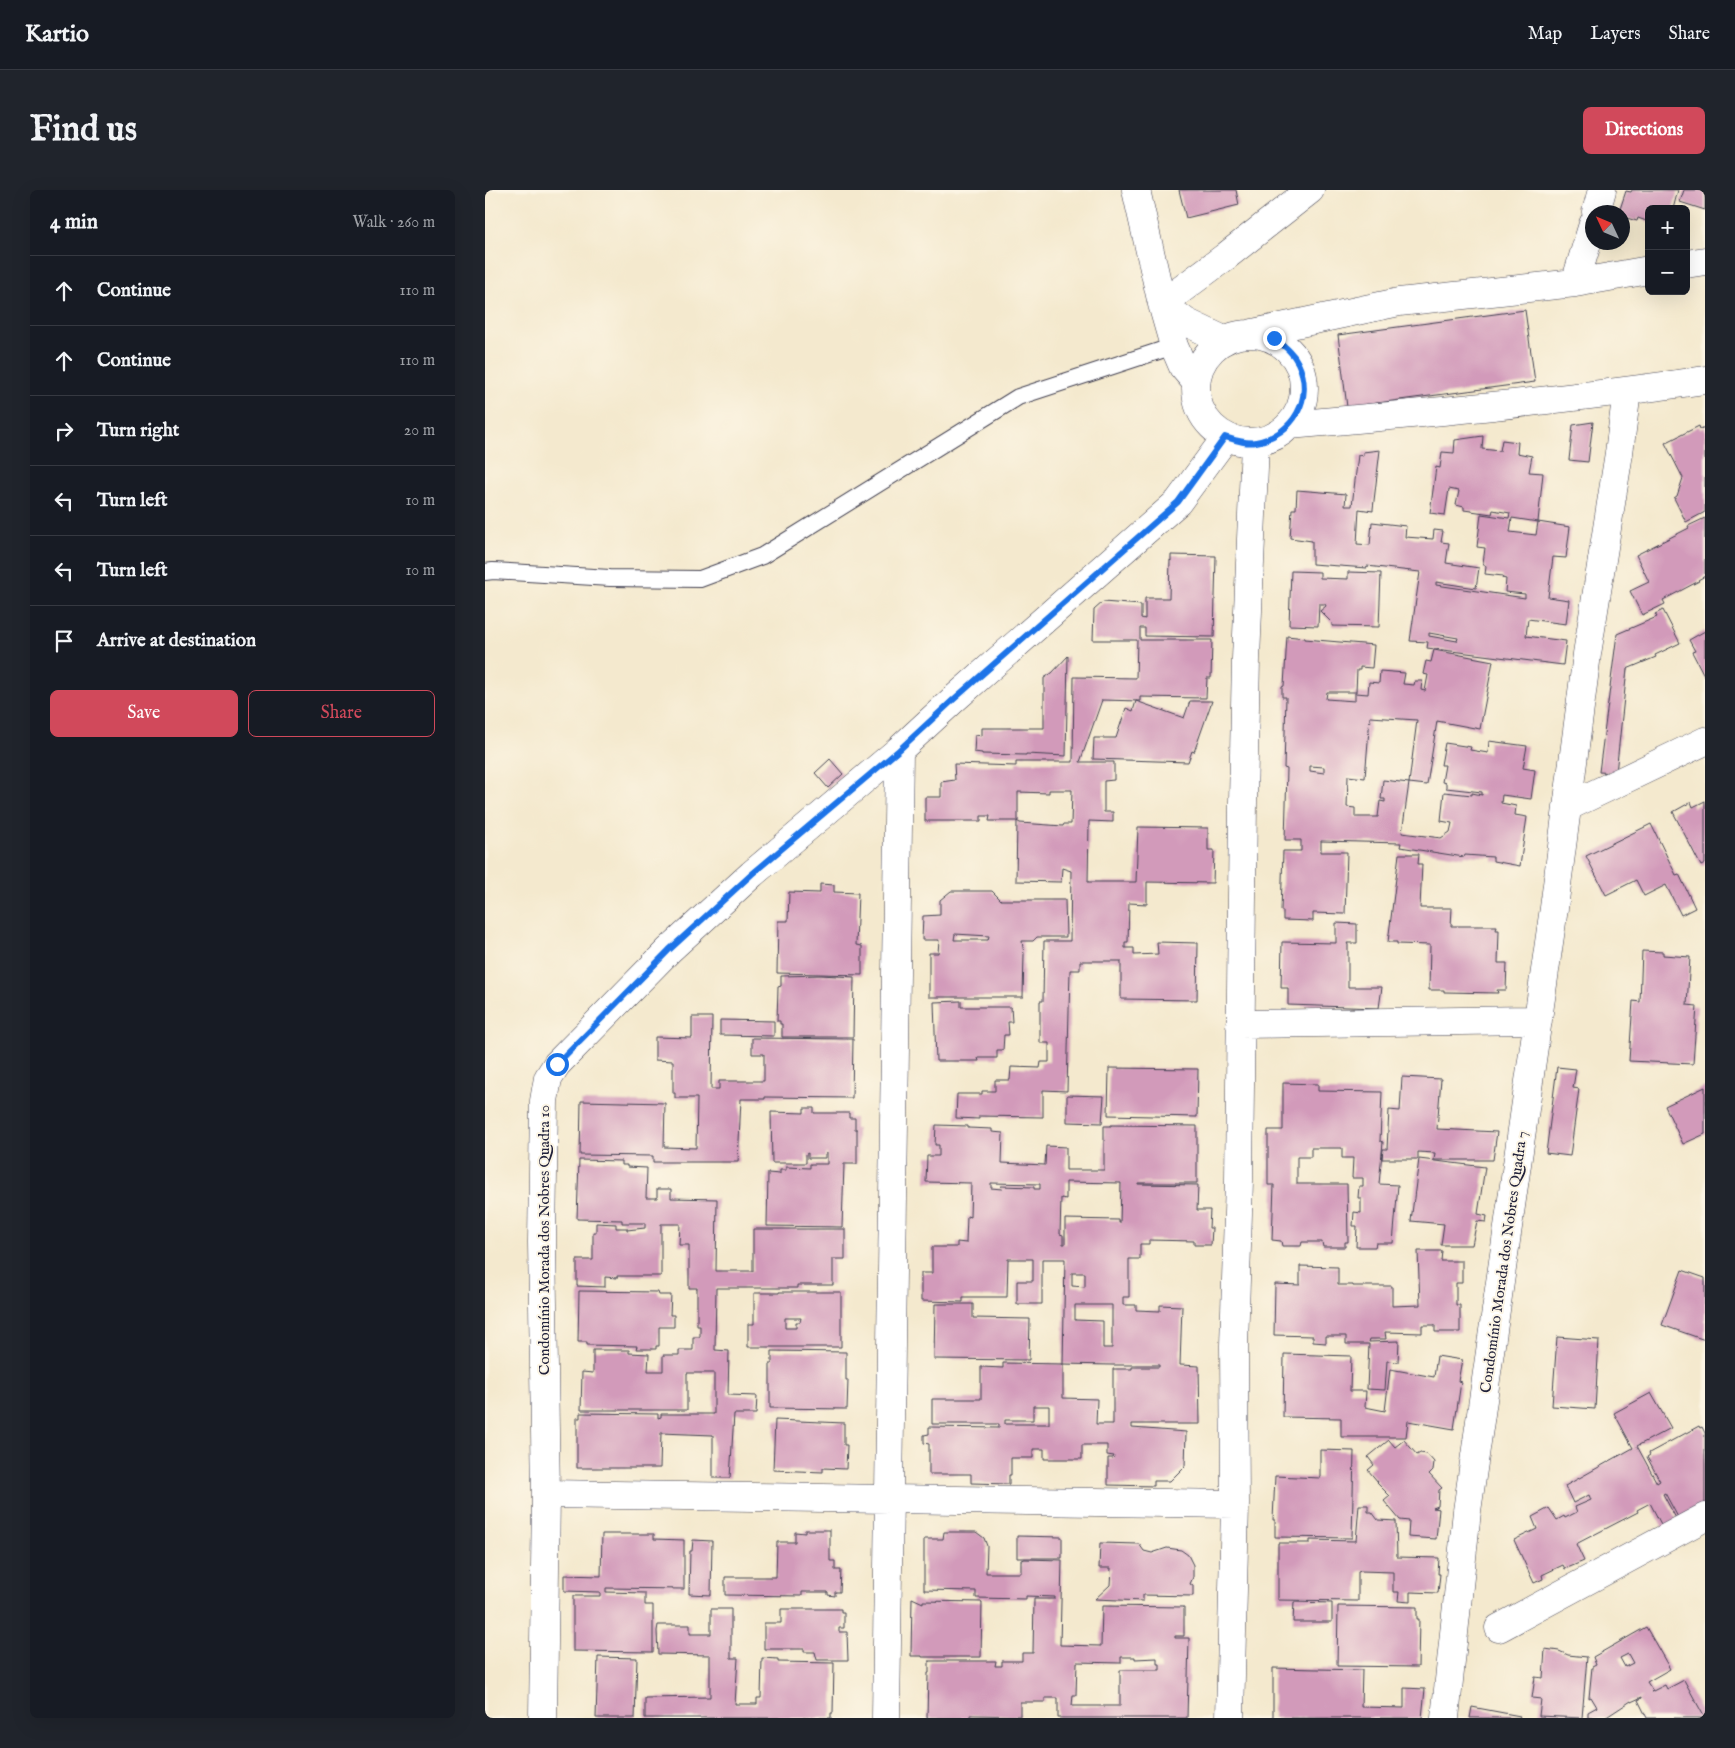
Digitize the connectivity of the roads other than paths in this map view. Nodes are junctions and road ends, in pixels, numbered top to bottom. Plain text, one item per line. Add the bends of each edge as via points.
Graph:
1 (1136, 190) edge
2 (1310, 190) edge
3 (1602, 190) edge
4 (1598, 205) edge
5 (1585, 250) edge
6 (1705, 261) edge
7 (1690, 263) edge
8 (1645, 271) edge
9 (1575, 283) junction
10 (1162, 304) junction
11 (1253, 333) junction
12 (1224, 340) junction
13 (1173, 346) junction
14 (1705, 380) edge
15 (1195, 381) junction
16 (1627, 391) junction
17 (1289, 425) junction
18 (1225, 437) junction
19 (1255, 443) junction
20 (485, 572) edge
21 (1705, 741) edge
22 (899, 750) junction
23 (1567, 807) junction
24 (1538, 1020) junction
25 (1240, 1024) junction
26 (546, 1494) junction
27 (889, 1500) junction
28 (1235, 1504) junction
29 (1705, 1517) edge
30 (1499, 1628) dead end
31 (543, 1718) edge
32 (886, 1718) edge
33 (1230, 1718) edge
34 (1445, 1718) edge

1 - 10 street
2 - 10 street
3 - 4 street
5 - 9 street
6 - 7 street
8 - 9 street
9 - 11 street via 1399,302
10 - 12 street via 1186,322
10 - 13 street
11 - 12 street
11 - 17 street via 1274,338 1288,348 1298,362 1304,378 1304,395 1299,412
12 - 15 street via 1210,350 1200,364
13 - 15 street via 1183,367
13 - 20 lane via 1018,397 762,556 700,579
14 - 16 street
15 - 18 street via 1201,414
16 - 17 street via 1455,411
16 - 23 street, Condomínio Morada dos Nobres Quadra 7
17 - 19 street via 1275,436
18 - 19 street
18 - 22 street, Condomínio Morada dos Nobres Quadra 10 via 1178,502
19 - 25 street via 1246,668
21 - 23 street
22 - 26 street, Condomínio Morada dos Nobres Quadra 10 via 752,874 669,950 573,1046 548,1078 544,1102 542,1242
22 - 27 street
23 - 24 street, Condomínio Morada dos Nobres Quadra 7
24 - 25 street
24 - 34 street, Condomínio Morada dos Nobres Quadra 7 via 1467,1511
25 - 28 street via 1234,1346
26 - 27 street
26 - 31 street, Condomínio Morada dos Nobres Quadra 10
27 - 28 street
27 - 32 street
28 - 33 street
29 - 30 street

